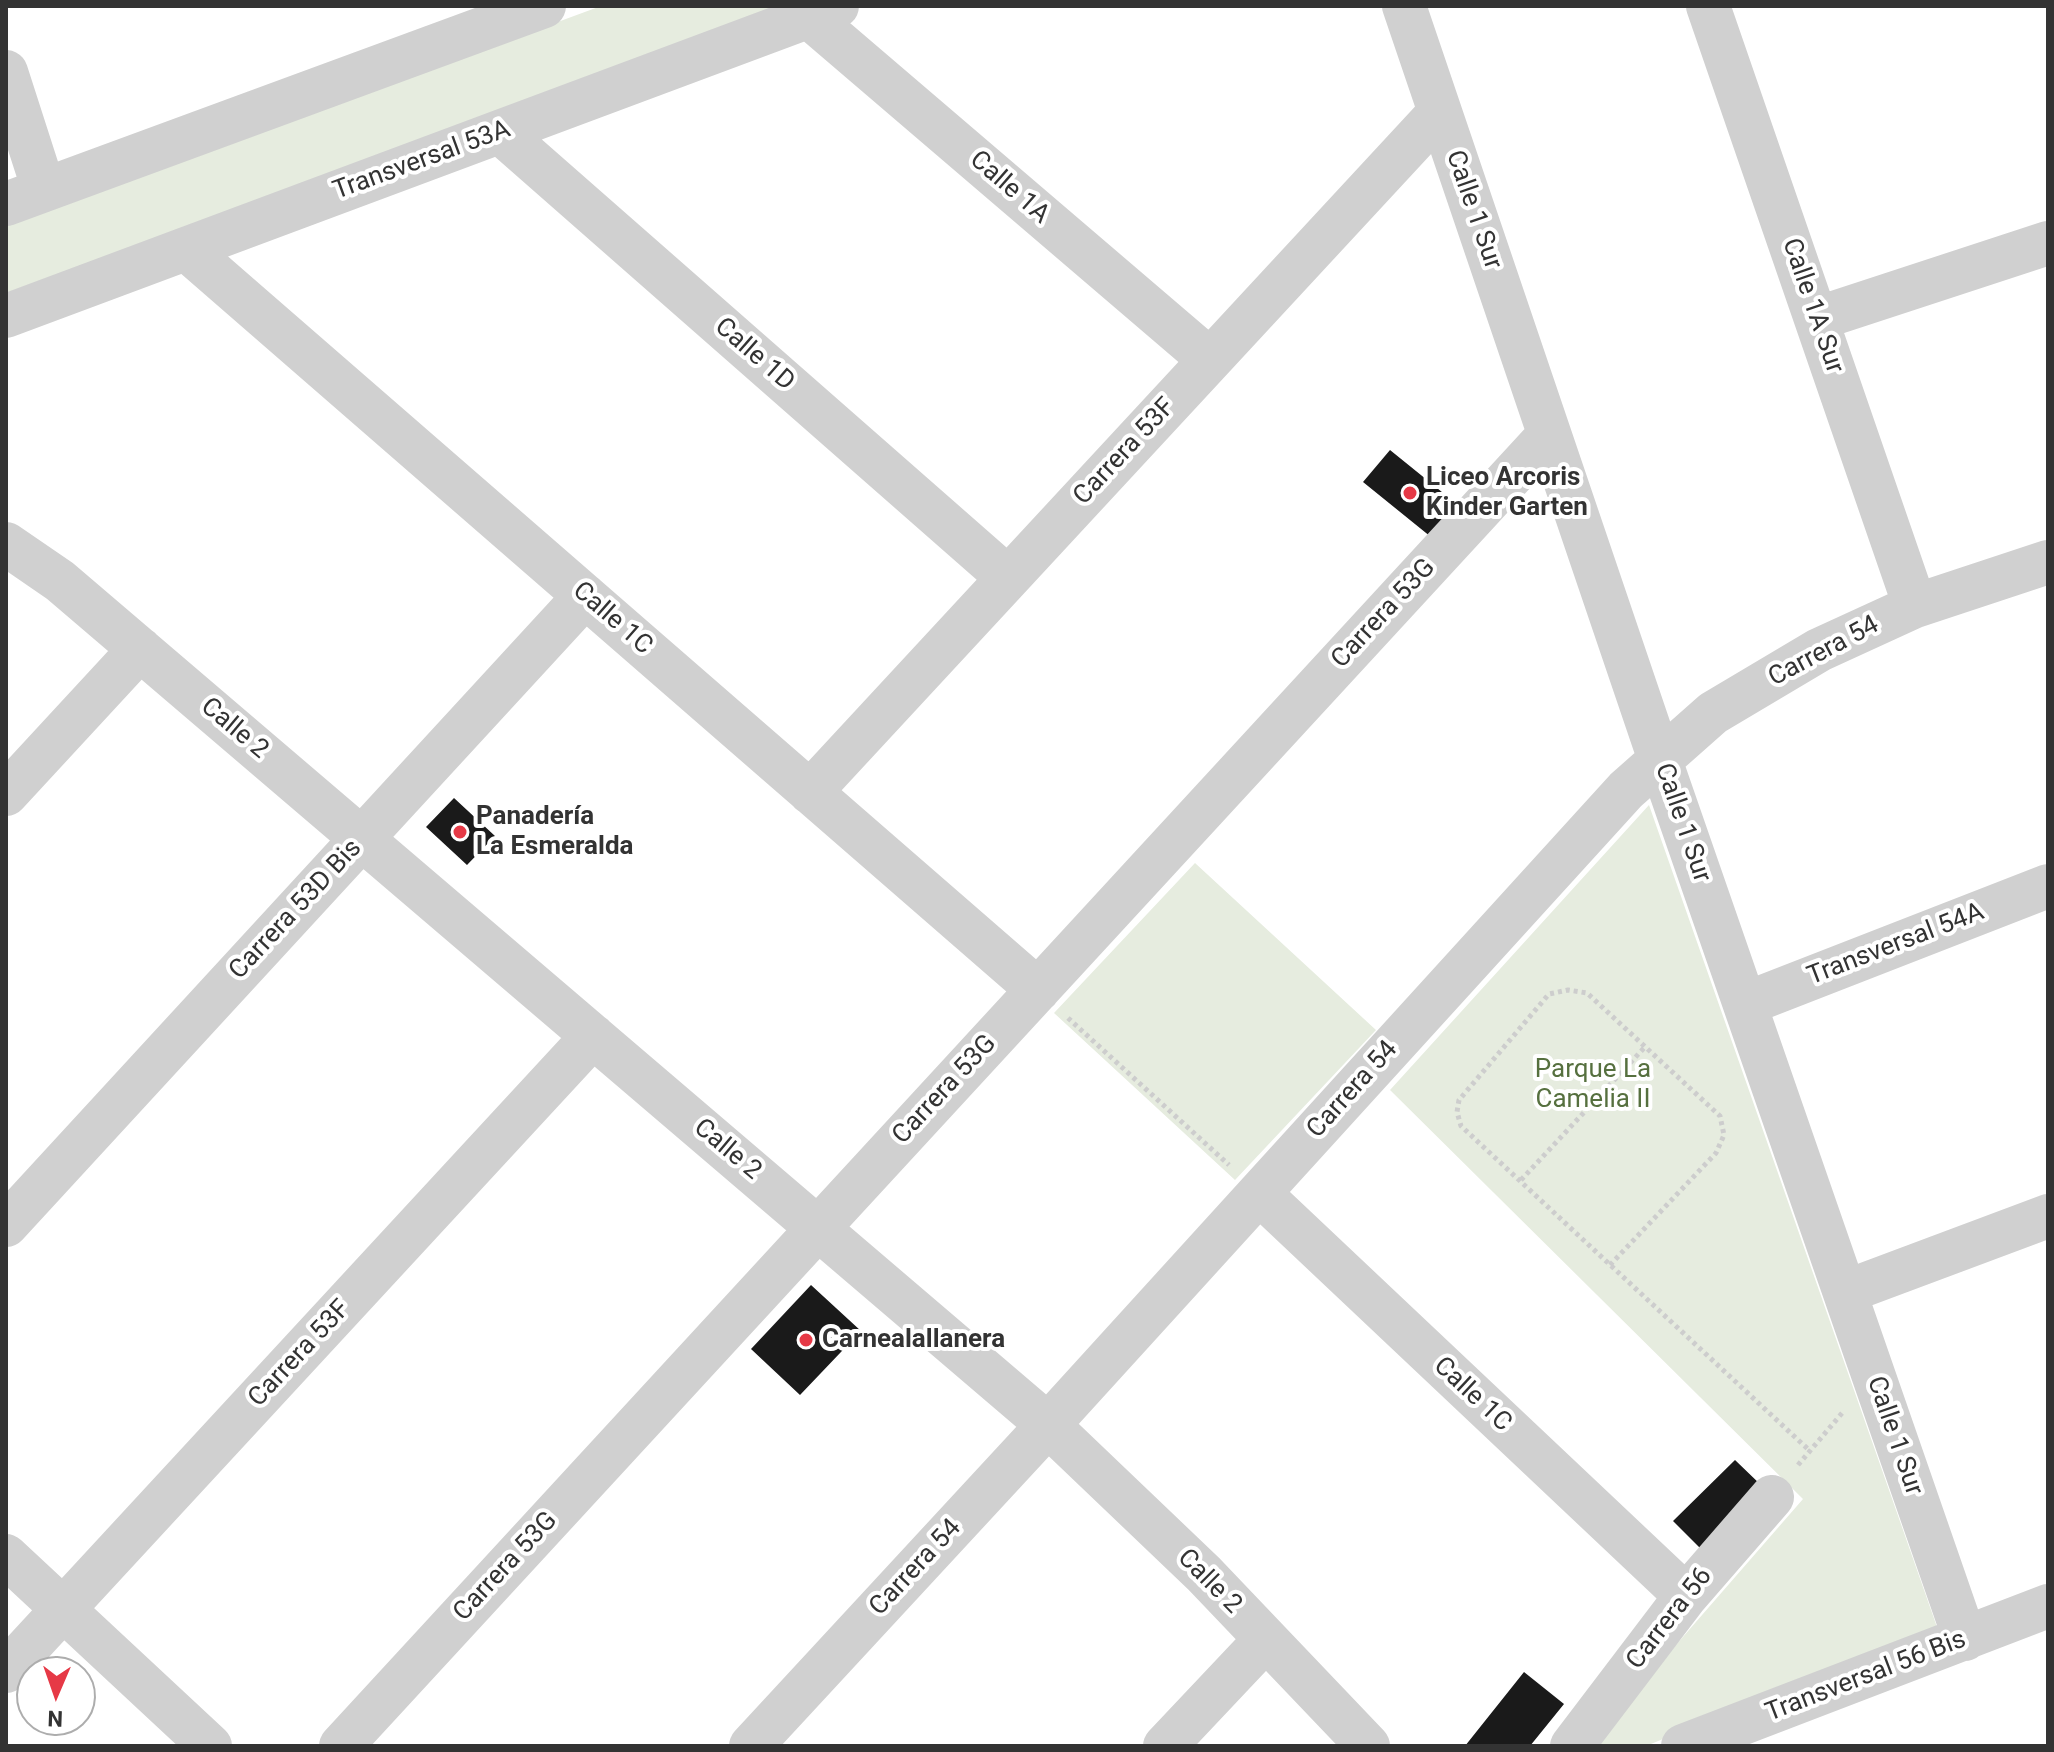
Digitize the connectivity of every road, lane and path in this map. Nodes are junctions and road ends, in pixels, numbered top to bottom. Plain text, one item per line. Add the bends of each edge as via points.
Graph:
1 (544, 6) edge
2 (1404, 6) edge
3 (1708, 6) edge
4 (823, 11) edge
5 (6, 72) edge
6 (1440, 112) junction
7 (500, 132) junction
8 (25, 197) edge
9 (2048, 243) edge
10 (186, 249) junction
11 (6, 316) edge
12 (1816, 319) junction
13 (1210, 360) junction
14 (1549, 435) junction
15 (6, 522) edge
16 (6, 544) edge
17 (2048, 562) edge
18 (1008, 578) junction
19 (60, 581) junction
20 (585, 596) junction
21 (1915, 606) junction
22 (140, 649) junction
23 (1660, 760) junction
24 (810, 792) junction
25 (6, 794) edge
26 (362, 839) junction
27 (2048, 886) edge
28 (1038, 990) junction
29 (1745, 1004) junction
30 (593, 1036) junction
31 (1644, 1048) junction
32 (1521, 1180) junction
33 (1259, 1193) junction
34 (2048, 1216) edge
35 (6, 1225) edge
36 (818, 1228) junction
37 (1610, 1265) junction
38 (1845, 1292) junction
39 (1874, 1376) junction
40 (1048, 1425) junction
41 (1810, 1451) junction
42 (1772, 1497) joint
43 (6, 1556) edge
44 (1686, 1596) junction
45 (2048, 1606) edge
46 (63, 1609) junction
47 (1266, 1639) junction
48 (1965, 1639) junction
49 (6, 1671) edge
50 (210, 1746) edge
51 (341, 1746) edge
52 (751, 1746) edge
53 (1165, 1746) edge
54 (1368, 1746) edge
55 (1572, 1746) edge
56 (1683, 1746) edge

1 - 8 street
2 - 6 street, Calle 1 Sur
3 - 12 street, Calle 1A Sur
4 - 7 street, Transversal 53A
4 - 13 street, Calle 1A
5 - 8 street
6 - 13 street, Carrera 53F
6 - 14 street, Calle 1 Sur
7 - 10 street, Transversal 53A
7 - 18 street, Calle 1D
9 - 12 street
10 - 11 street, Transversal 53A
10 - 20 street, Calle 1C
12 - 21 street, Calle 1A Sur
13 - 18 street, Carrera 53F
14 - 23 street, Calle 1 Sur
14 - 28 street, Carrera 53G
15 - 19 street, Calle 2
16 - 19 street, Calle 2
17 - 21 street, Carrera 54
18 - 24 street, Carrera 53F
19 - 22 street, Calle 2
20 - 24 street, Calle 1C
20 - 26 street, Carrera 53D Bis
21 - 23 street, Carrera 54 via 1819,650 1713,713
22 - 25 street
22 - 26 street, Calle 2
23 - 29 street, Calle 1 Sur
23 - 33 street, Carrera 54 via 1626,790
24 - 28 street, Calle 1C
26 - 30 street, Calle 2
26 - 35 street, Carrera 53D Bis
27 - 29 street, Transversal 54A
28 - 33 path
28 - 36 street, Carrera 53G
29 - 38 street, Calle 1 Sur
30 - 36 street, Calle 2
30 - 46 street, Carrera 53F
31 - 32 path
31 - 32 path via 1587,993 1549,994 1459,1100 1457,1112 1461,1126
31 - 37 path via 1720,1116 1724,1135 1716,1153
32 - 37 path
33 - 40 street, Carrera 54
33 - 44 street, Calle 1C
34 - 38 street
36 - 40 street, Calle 2
36 - 51 street, Carrera 53G
37 - 41 path
38 - 39 street, Calle 1 Sur
39 - 41 path
39 - 48 street, Calle 1 Sur
40 - 47 street, Calle 2
40 - 52 street, Carrera 54
41 - 42 path
42 - 44 street, Carrera 56
43 - 46 street
44 - 55 street, Carrera 56
45 - 48 street, Transversal 56 Bis
46 - 49 street, Carrera 53F
46 - 50 street
47 - 53 street
47 - 54 street, Calle 2
48 - 56 street, Transversal 56 Bis

